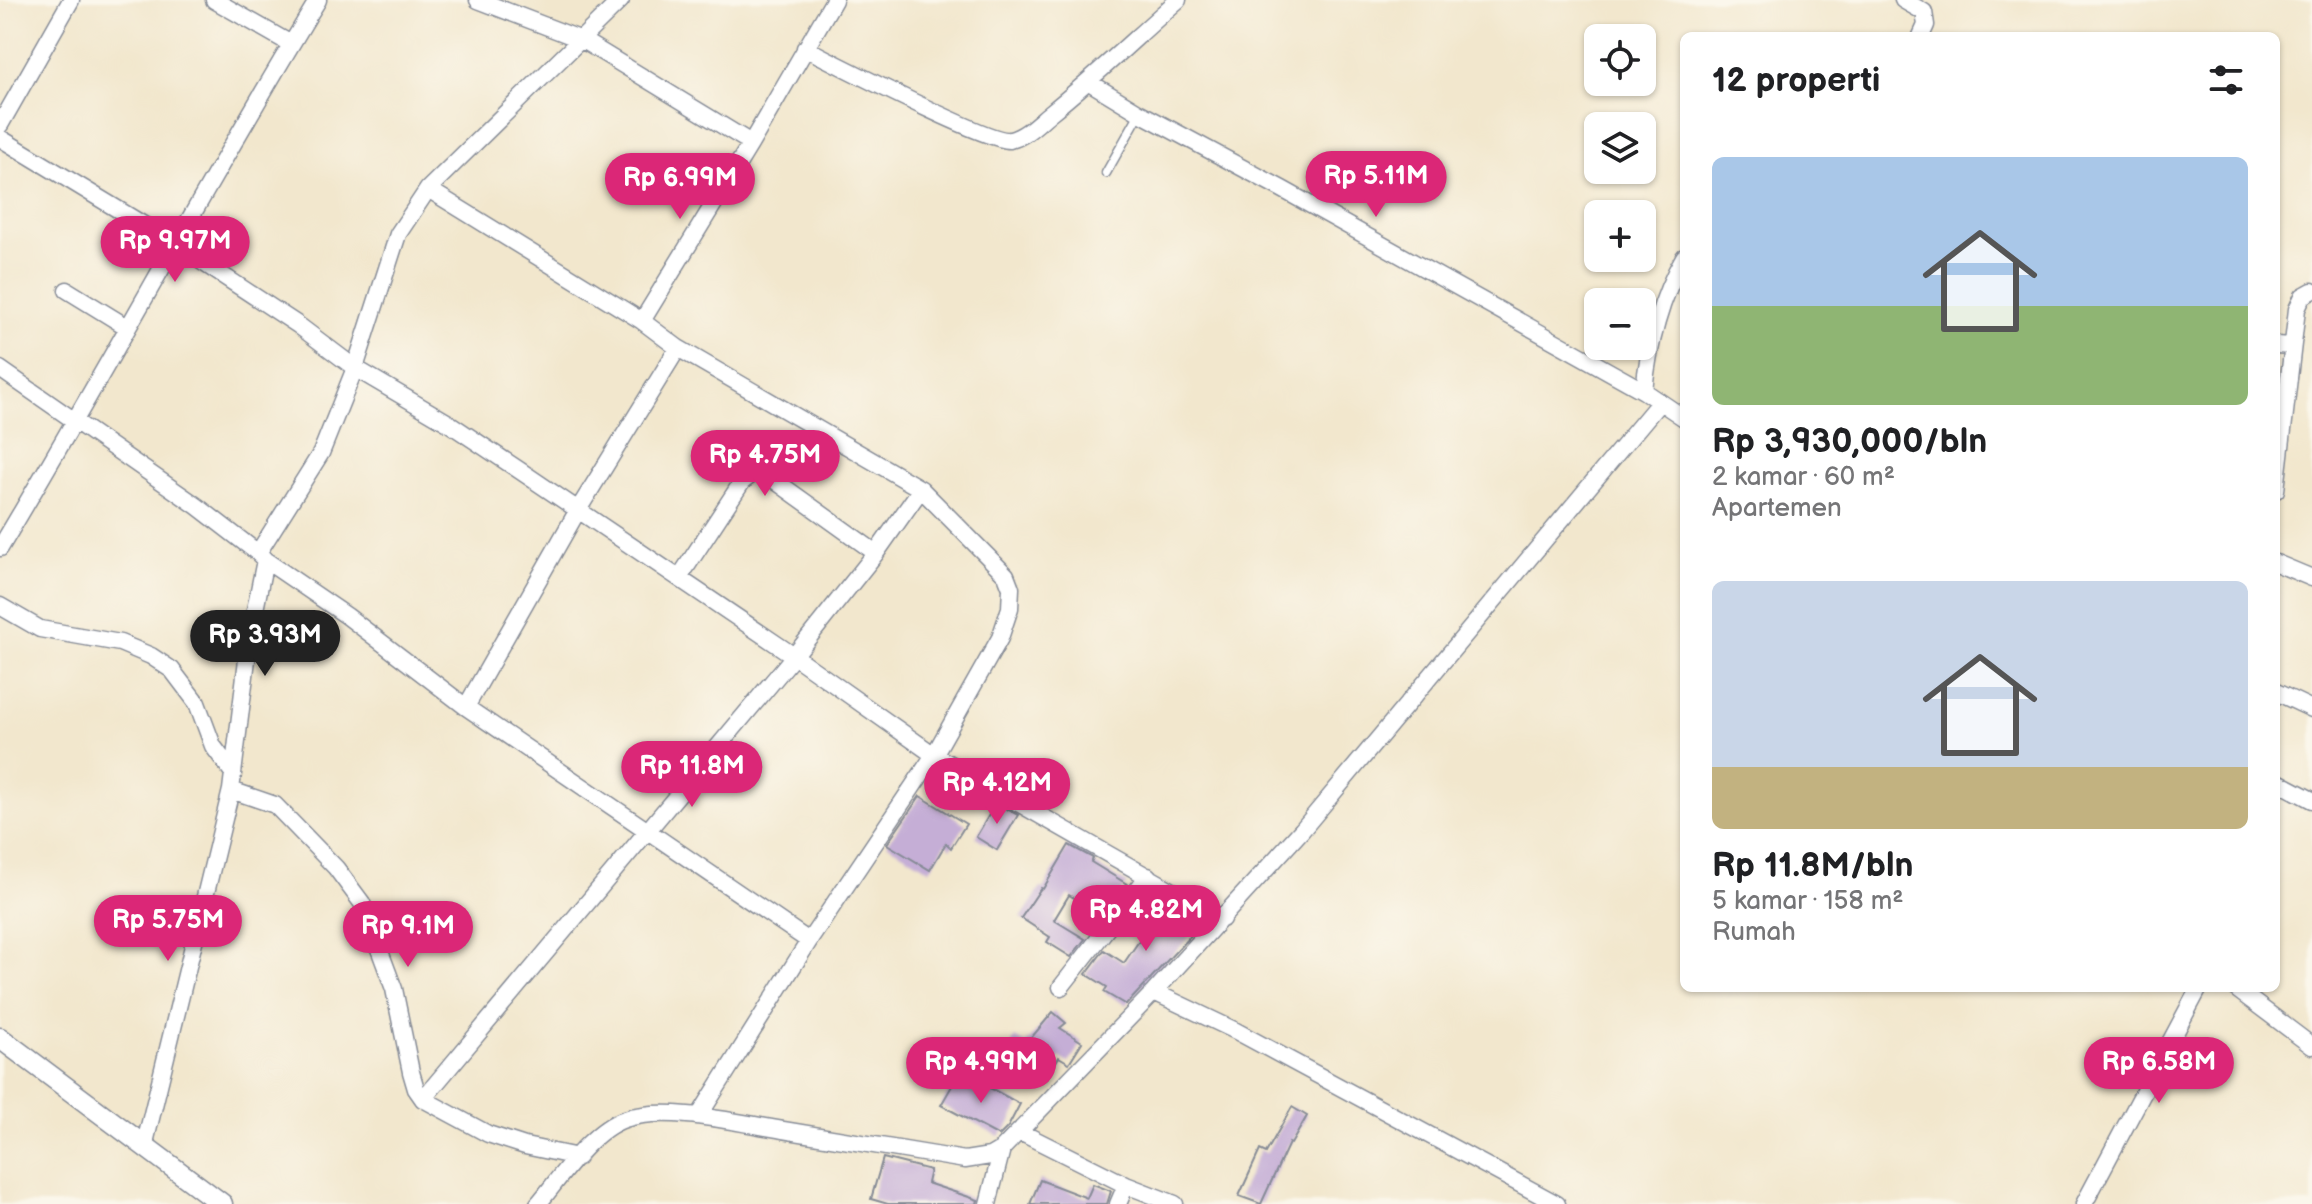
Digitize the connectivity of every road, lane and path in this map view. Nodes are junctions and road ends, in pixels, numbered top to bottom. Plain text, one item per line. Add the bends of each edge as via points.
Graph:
1 (71, 0) edge
2 (214, 0) edge
3 (318, 0) edge
4 (478, 0) edge
5 (621, 0) edge
6 (834, 0) edge
7 (1903, 0) edge
8 (1167, 3) edge
9 (1923, 32) edge
10 (582, 40) junction
11 (291, 44) junction
12 (805, 48) junction
13 (1089, 82) junction
14 (1140, 113) junction
15 (0, 125) edge
16 (0, 138) edge
17 (751, 143) junction
18 (1106, 173) dead end
19 (428, 189) junction
20 (175, 244) junction
21 (1680, 266) edge
22 (67, 290) dead end
23 (2312, 291) edge
24 (642, 321) junction
25 (127, 327) junction
26 (2284, 346) edge
27 (678, 348) junction
28 (355, 368) junction
29 (0, 369) edge
30 (1644, 391) junction
31 (1659, 403) junction
32 (1680, 416) edge
33 (2280, 418) edge
34 (75, 423) junction
35 (921, 489) junction
36 (578, 510) junction
37 (0, 548) edge
38 (876, 553) junction
39 (262, 556) junction
40 (2280, 565) edge
41 (679, 578) junction
42 (2312, 578) edge
43 (0, 606) edge
44 (794, 656) junction
45 (2280, 694) edge
46 (466, 707) junction
47 (2312, 709) edge
48 (934, 755) junction
49 (232, 781) junction
50 (2280, 783) edge
51 (2312, 800) edge
52 (647, 831) junction
53 (1148, 876) junction
54 (1222, 919) junction
55 (809, 941) junction
56 (1061, 987) dead end
57 (1154, 992) junction
58 (2197, 992) edge
59 (2240, 992) edge
60 (0, 1038) edge
61 (2312, 1046) edge
62 (423, 1099) junction
63 (699, 1116) junction
64 (1020, 1132) junction
65 (144, 1147) junction
66 (1002, 1149) junction
67 (578, 1157) junction
68 (1126, 1185) junction
69 (222, 1204) edge
70 (538, 1204) edge
71 (988, 1204) edge
72 (1118, 1204) edge
73 (1175, 1204) edge
74 (1557, 1204) edge
75 (2084, 1204) edge

1 - 15 street
2 - 11 street
3 - 11 street
4 - 10 street
5 - 10 street
6 - 12 street
7 - 9 street via 1924,12
8 - 13 street
10 - 17 street
10 - 19 street
11 - 20 street
12 - 13 street via 983,134 1006,140 1028,130
12 - 17 street
13 - 14 street
14 - 18 lane
14 - 30 street
16 - 20 street
17 - 24 street
19 - 24 street
19 - 28 street via 398,234
20 - 25 street
20 - 28 street
21 - 30 street via 1652,343
22 - 25 street
23 - 26 street via 2303,296
24 - 27 street
25 - 34 street
26 - 33 street
27 - 35 street
27 - 36 street
28 - 36 street
28 - 39 street via 321,453
29 - 34 street
30 - 31 street
31 - 32 street
31 - 54 street
34 - 37 street
34 - 39 street
35 - 38 street
35 - 48 street via 1006,575 1011,588 1000,638
36 - 41 street
36 - 46 street
38 - 41 street via 763,472 755,472 742,482
38 - 44 street
39 - 46 street
39 - 49 street
40 - 42 street
41 - 44 street
43 - 49 street via 40,629 120,643 172,670 197,703
44 - 48 street
44 - 52 street
45 - 47 street
46 - 52 street
48 - 53 street
48 - 55 street
49 - 62 street via 275,805 362,903 394,989 411,1072
49 - 65 street
50 - 51 street
52 - 55 street
52 - 62 street
53 - 54 street
53 - 56 street
54 - 57 street
55 - 63 street
57 - 64 street
57 - 74 street
58 - 75 street
59 - 61 street
60 - 65 street
62 - 67 street via 488,1134
63 - 66 street via 965,1160
63 - 67 street via 624,1119
64 - 66 street
64 - 68 street
65 - 69 street
66 - 71 street
67 - 70 street
68 - 72 street
68 - 73 street

